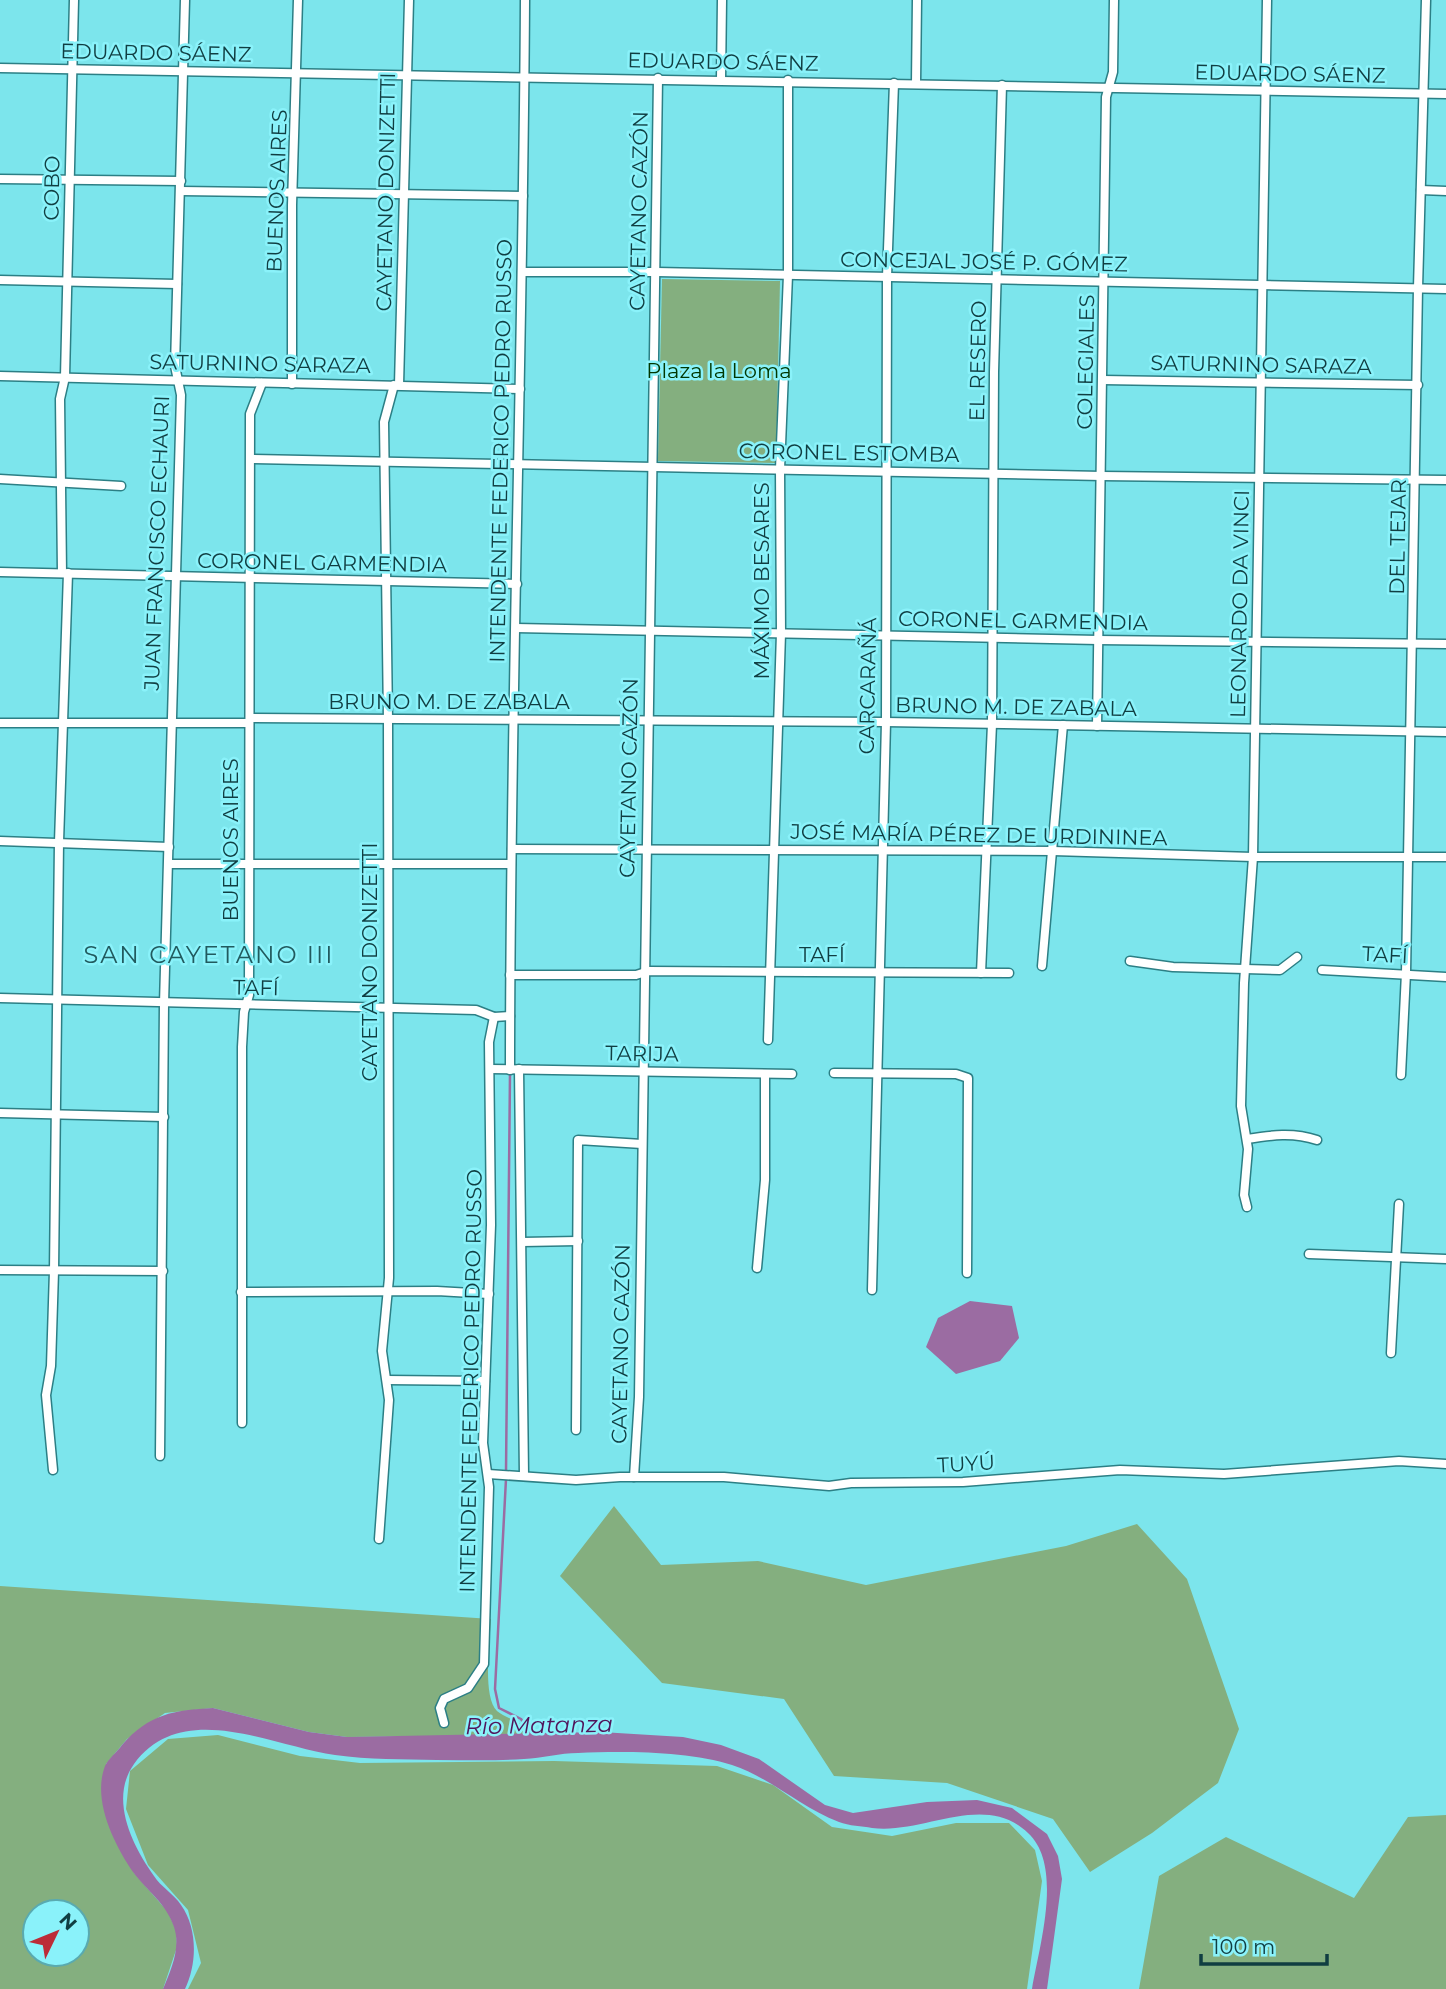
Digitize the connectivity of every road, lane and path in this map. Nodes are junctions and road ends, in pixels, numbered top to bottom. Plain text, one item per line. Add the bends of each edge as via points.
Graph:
1 (74, 0) edge
2 (185, 0) edge
3 (299, 0) edge
4 (409, 0) edge
5 (525, 0) edge
6 (722, 0) edge
7 (917, 0) edge
8 (1114, 0) edge
9 (1267, 0) edge
10 (1426, 0) edge
11 (0, 68) edge
12 (72, 68) junction
13 (184, 69) junction
14 (298, 73) junction
15 (407, 75) junction
16 (524, 76) junction
17 (658, 78) junction
18 (721, 79) junction
19 (788, 80) junction
20 (894, 83) junction
21 (916, 83) junction
22 (1002, 85) junction
23 (1108, 89) junction
24 (1265, 92) junction
25 (1423, 94) junction
26 (1446, 94) edge
27 (0, 179) edge
28 (69, 180) junction
29 (181, 181) junction
30 (1421, 190) junction
31 (181, 191) junction
32 (1446, 191) edge
33 (293, 194) junction
34 (404, 194) junction
35 (523, 196) junction
36 (522, 272) junction
37 (657, 272) junction
38 (788, 275) junction
39 (887, 276) junction
40 (997, 279) junction
41 (0, 280) edge
42 (68, 282) junction
43 (1105, 282) junction
44 (177, 284) junction
45 (1262, 286) junction
46 (1418, 288) junction
47 (1446, 289) edge
48 (0, 376) edge
49 (65, 377) junction
50 (178, 379) junction
51 (1103, 380) junction
52 (1260, 381) junction
53 (262, 383) junction
54 (292, 384) junction
55 (397, 385) junction
56 (1418, 385) junction
57 (520, 388) junction
58 (252, 459) junction
59 (384, 461) junction
60 (519, 463) junction
61 (650, 467) junction
62 (780, 469) junction
63 (887, 472) junction
64 (994, 474) junction
65 (1101, 477) junction
66 (1260, 478) junction
67 (0, 479) edge
68 (1417, 480) junction
69 (1446, 480) edge
70 (61, 482) junction
71 (121, 486) dead end
72 (0, 572) edge
73 (65, 573) junction
74 (174, 577) junction
75 (250, 579) junction
76 (385, 581) junction
77 (516, 584) junction
78 (516, 628) junction
79 (648, 630) junction
80 (781, 633) junction
81 (886, 636) junction
82 (993, 639) junction
83 (1098, 640) junction
84 (1256, 641) junction
85 (1413, 643) junction
86 (1446, 644) edge
87 (388, 719) junction
88 (512, 719) junction
89 (647, 720) junction
90 (249, 721) junction
91 (777, 721) junction
92 (886, 722) junction
93 (0, 723) edge
94 (170, 724) junction
95 (992, 724) junction
96 (64, 725) junction
97 (1063, 725) junction
98 (1097, 726) junction
99 (1254, 729) junction
100 (1411, 732) junction
101 (1446, 732) edge
102 (0, 841) edge
103 (59, 842) junction
104 (169, 847) junction
105 (512, 849) junction
106 (645, 849) junction
107 (774, 849) junction
108 (882, 850) junction
109 (1054, 851) junction
110 (985, 852) junction
111 (1408, 856) junction
112 (1253, 857) junction
113 (1446, 857) edge
114 (169, 864) junction
115 (511, 864) junction
116 (249, 865) junction
117 (387, 866) junction
118 (1297, 957) dead end
119 (1130, 961) dead end
120 (1042, 966) dead end
121 (1245, 969) junction
122 (1322, 970) dead end
123 (769, 972) junction
124 (644, 973) junction
125 (879, 973) junction
126 (1009, 973) dead end
127 (1406, 973) junction
128 (981, 974) junction
129 (510, 975) junction
130 (1446, 976) edge
131 (0, 998) edge
132 (58, 998) junction
133 (164, 1004) junction
134 (246, 1006) junction
135 (386, 1007) junction
136 (510, 1016) junction
137 (494, 1017) junction
138 (768, 1041) dead end
139 (491, 1069) junction
140 (514, 1069) junction
141 (642, 1072) junction
142 (834, 1073) dead end
143 (877, 1073) junction
144 (765, 1074) junction
145 (792, 1074) dead end
146 (1401, 1075) dead end
147 (57, 1112) junction
148 (0, 1113) edge
149 (164, 1116) junction
150 (1247, 1139) junction
151 (1317, 1140) dead end
152 (642, 1144) junction
153 (1399, 1205) dead end
154 (1247, 1207) dead end
155 (578, 1241) junction
156 (522, 1242) junction
157 (1309, 1254) dead end
158 (1396, 1258) junction
159 (1446, 1259) edge
160 (757, 1268) dead end
161 (0, 1270) edge
162 (54, 1271) junction
163 (163, 1271) junction
164 (967, 1273) dead end
165 (872, 1290) dead end
166 (388, 1292) junction
167 (241, 1293) junction
168 (489, 1294) junction
169 (1391, 1353) dead end
170 (387, 1380) junction
171 (485, 1381) junction
172 (242, 1423) dead end
173 (576, 1430) dead end
174 (160, 1456) dead end
175 (1446, 1464) edge
176 (53, 1470) dead end
177 (488, 1474) junction
178 (524, 1475) junction
179 (634, 1477) junction
180 (379, 1539) dead end
181 (444, 1723) dead end

1 - 12 street, COBO
2 - 13 street, JUAN FRANCISCO ECHAURI
3 - 14 street, BUENOS AIRES
4 - 15 street, CAYETANO DONIZETTI
5 - 16 street, INTENDENTE FEDERICO PEDRO RUSSO
6 - 18 street
7 - 21 street
8 - 23 street, COLEGIALES via 1113,72
9 - 24 street, LEONARDO DA VINCI
10 - 25 street, DEL TEJAR
11 - 12 street, EDUARDO SÁENZ
12 - 13 street, EDUARDO SÁENZ
12 - 28 street, COBO
13 - 14 street, EDUARDO SÁENZ
13 - 29 street, JUAN FRANCISCO ECHAURI
14 - 15 street, EDUARDO SÁENZ
14 - 33 street, BUENOS AIRES
15 - 16 street, EDUARDO SÁENZ
15 - 34 street, CAYETANO DONIZETTI
16 - 17 street, EDUARDO SÁENZ
16 - 35 street, INTENDENTE FEDERICO PEDRO RUSSO
17 - 18 street, EDUARDO SÁENZ
17 - 37 street, CAYETANO CAZÓN
18 - 19 street, EDUARDO SÁENZ
19 - 20 street, EDUARDO SÁENZ
19 - 38 street, MÁXIMO BESARES
20 - 21 street, EDUARDO SÁENZ
20 - 39 street, CARCARAÑÁ
21 - 22 street, EDUARDO SÁENZ
22 - 23 street, EDUARDO SÁENZ
22 - 40 street, EL RESERO
23 - 24 street, EDUARDO SÁENZ
23 - 43 street, COLEGIALES
24 - 25 street, EDUARDO SÁENZ
24 - 45 street, LEONARDO DA VINCI
25 - 26 street, EDUARDO SÁENZ
25 - 30 street, DEL TEJAR
27 - 28 street
28 - 29 street
28 - 42 street, COBO
29 - 31 street, JUAN FRANCISCO ECHAURI
30 - 32 street
30 - 46 street, DEL TEJAR
31 - 33 street
31 - 44 street, JUAN FRANCISCO ECHAURI
33 - 34 street
33 - 54 street, BUENOS AIRES
34 - 35 street
34 - 55 street, CAYETANO DONIZETTI
35 - 36 street, INTENDENTE FEDERICO PEDRO RUSSO
36 - 37 street, CONCEJAL JOSÉ P. GÓMEZ
36 - 57 street, INTENDENTE FEDERICO PEDRO RUSSO
37 - 38 street, CONCEJAL JOSÉ P. GÓMEZ
37 - 61 street, CAYETANO CAZÓN
38 - 39 street, CONCEJAL JOSÉ P. GÓMEZ
38 - 62 street, MÁXIMO BESARES
39 - 40 street, CONCEJAL JOSÉ P. GÓMEZ
39 - 63 street, CARCARAÑÁ
40 - 43 street, CONCEJAL JOSÉ P. GÓMEZ
40 - 64 street, EL RESERO
41 - 42 street
42 - 44 street
42 - 49 street, COBO
43 - 45 street, CONCEJAL JOSÉ P. GÓMEZ
43 - 51 street, COLEGIALES
44 - 50 street, JUAN FRANCISCO ECHAURI
45 - 46 street, CONCEJAL JOSÉ P. GÓMEZ
45 - 52 street, LEONARDO DA VINCI
46 - 47 street, CONCEJAL JOSÉ P. GÓMEZ
46 - 56 street, DEL TEJAR
48 - 49 street, SATURNINO SARAZA
49 - 50 street, SATURNINO SARAZA
49 - 70 street, COBO via 60,399
50 - 53 street, SATURNINO SARAZA
50 - 74 street, JUAN FRANCISCO ECHAURI
51 - 52 street, SATURNINO SARAZA
51 - 65 street, COLEGIALES
52 - 56 street, SATURNINO SARAZA
52 - 66 street, LEONARDO DA VINCI
53 - 54 street, SATURNINO SARAZA
53 - 58 street, BUENOS AIRES via 250,414
54 - 55 street, SATURNINO SARAZA
55 - 57 street, SATURNINO SARAZA
55 - 59 street, CAYETANO DONIZETTI via 384,422
56 - 68 street, DEL TEJAR
57 - 60 street, INTENDENTE FEDERICO PEDRO RUSSO
58 - 59 street, CORONEL ESTOMBA
58 - 75 street, BUENOS AIRES
59 - 60 street, CORONEL ESTOMBA
59 - 76 street, CAYETANO DONIZETTI
60 - 61 street, CORONEL ESTOMBA
60 - 77 street, INTENDENTE FEDERICO PEDRO RUSSO
61 - 62 street, CORONEL ESTOMBA
61 - 79 street, CAYETANO CAZÓN
62 - 63 street, CORONEL ESTOMBA
62 - 80 street, MÁXIMO BESARES
63 - 64 street, CORONEL ESTOMBA
63 - 81 street, CARCARAÑÁ
64 - 65 street, CORONEL ESTOMBA
64 - 82 street, EL RESERO
65 - 66 street, CORONEL ESTOMBA
65 - 83 street, COLEGIALES
66 - 68 street, CORONEL ESTOMBA
66 - 84 street, LEONARDO DA VINCI
67 - 70 street
68 - 69 street, CORONEL ESTOMBA
68 - 85 street, DEL TEJAR
70 - 71 street
70 - 73 street, COBO
72 - 73 street, CORONEL GARMENDIA
73 - 74 street, CORONEL GARMENDIA
73 - 96 street, COBO
74 - 75 street, CORONEL GARMENDIA
74 - 94 street, JUAN FRANCISCO ECHAURI
75 - 76 street, CORONEL GARMENDIA
75 - 90 street, BUENOS AIRES
76 - 77 street, CORONEL GARMENDIA
76 - 87 street, CAYETANO DONIZETTI
77 - 78 street, INTENDENTE FEDERICO PEDRO RUSSO
78 - 79 street, CORONEL GARMENDIA
78 - 88 street, INTENDENTE FEDERICO PEDRO RUSSO
79 - 80 street, CORONEL GARMENDIA
79 - 89 street, CAYETANO CAZÓN
80 - 81 street, CORONEL GARMENDIA
80 - 91 street, MÁXIMO BESARES
81 - 82 street, CORONEL GARMENDIA
81 - 92 street, CARCARAÑÁ
82 - 83 street, CORONEL GARMENDIA
82 - 95 street, EL RESERO
83 - 84 street, CORONEL GARMENDIA
83 - 98 street, COLEGIALES
84 - 85 street, CORONEL GARMENDIA
84 - 99 street, LEONARDO DA VINCI
85 - 86 street, CORONEL GARMENDIA
85 - 100 street, DEL TEJAR
87 - 88 street, BRUNO M. DE ZABALA
87 - 90 street, BRUNO M. DE ZABALA
87 - 117 street, CAYETANO DONIZETTI
88 - 89 street, BRUNO M. DE ZABALA
88 - 105 street, INTENDENTE FEDERICO PEDRO RUSSO
89 - 91 street, BRUNO M. DE ZABALA
89 - 106 street, CAYETANO CAZÓN
90 - 94 street
90 - 116 street, BUENOS AIRES
91 - 92 street, BRUNO M. DE ZABALA
91 - 107 street, MÁXIMO BESARES
92 - 95 street, BRUNO M. DE ZABALA
92 - 108 street, CARCARAÑÁ
93 - 96 street
94 - 96 street
94 - 104 street, JUAN FRANCISCO ECHAURI
95 - 97 street, BRUNO M. DE ZABALA
95 - 110 street, EL RESERO
96 - 103 street, COBO
97 - 98 street, BRUNO M. DE ZABALA
97 - 109 street
98 - 99 street, BRUNO M. DE ZABALA
99 - 100 street, BRUNO M. DE ZABALA
99 - 112 street, LEONARDO DA VINCI
100 - 101 street, BRUNO M. DE ZABALA
100 - 111 street, DEL TEJAR
102 - 103 street
103 - 104 street
103 - 132 street, COBO
104 - 114 street, JUAN FRANCISCO ECHAURI
105 - 106 street, JOSÉ MARÍA PÉREZ DE URDININEA
105 - 115 street, INTENDENTE FEDERICO PEDRO RUSSO
106 - 107 street, JOSÉ MARÍA PÉREZ DE URDININEA
106 - 124 street, CAYETANO CAZÓN
107 - 108 street, JOSÉ MARÍA PÉREZ DE URDININEA
107 - 123 street, MÁXIMO BESARES
108 - 110 street, JOSÉ MARÍA PÉREZ DE URDININEA
108 - 125 street, CARCARAÑÁ
109 - 110 street, JOSÉ MARÍA PÉREZ DE URDININEA
109 - 112 street, JOSÉ MARÍA PÉREZ DE URDININEA
109 - 120 street
110 - 128 street, EL RESERO
111 - 112 street, JOSÉ MARÍA PÉREZ DE URDININEA
111 - 113 street, JOSÉ MARÍA PÉREZ DE URDININEA
111 - 127 street, DEL TEJAR
112 - 121 street, LEONARDO DA VINCI
114 - 116 street
114 - 133 street, JUAN FRANCISCO ECHAURI
115 - 117 street
115 - 129 street, INTENDENTE FEDERICO PEDRO RUSSO
116 - 117 street
116 - 134 street, BUENOS AIRES
117 - 135 street, CAYETANO DONIZETTI
118 - 121 street via 1280,970
119 - 121 street
121 - 150 street, LEONARDO DA VINCI via 1241,1106
122 - 127 street, TAFÍ
123 - 124 street, TAFÍ
123 - 125 street, TAFÍ
123 - 138 street, MÁXIMO BESARES
124 - 129 street, TAFÍ
124 - 141 street, CAYETANO CAZÓN
125 - 128 street, TAFÍ
125 - 143 street, CARCARAÑÁ
126 - 128 street, TAFÍ
127 - 130 street, TAFÍ
127 - 146 street, DEL TEJAR
129 - 136 street, INTENDENTE FEDERICO PEDRO RUSSO
131 - 132 street, TAFÍ
132 - 133 street, TAFÍ
132 - 147 street, COBO
133 - 134 street, TAFÍ
133 - 149 street, JUAN FRANCISCO ECHAURI
134 - 135 street, TAFÍ
134 - 167 street, BUENOS AIRES
135 - 137 street, TAFÍ via 476,1010
135 - 166 street, CAYETANO DONIZETTI
136 - 137 street, TAFÍ
136 - 140 street, INTENDENTE FEDERICO PEDRO RUSSO
137 - 139 street, INTENDENTE FEDERICO PEDRO RUSSO via 488,1042
139 - 140 street, TARIJA
139 - 168 street, INTENDENTE FEDERICO PEDRO RUSSO
140 - 141 street, TARIJA
140 - 156 street, INTENDENTE FEDERICO PEDRO RUSSO
141 - 144 street, TARIJA
141 - 152 street, CAYETANO CAZÓN
142 - 143 street
143 - 164 street via 968,1078
143 - 165 street, CARCARAÑÁ
144 - 145 street, TARIJA
144 - 160 street via 765,1180
147 - 148 street
147 - 149 street
147 - 162 street, COBO
149 - 163 street, JUAN FRANCISCO ECHAURI
150 - 151 street via 1296,1134
150 - 154 street, LEONARDO DA VINCI
152 - 155 street via 578,1140
152 - 179 street, CAYETANO CAZÓN
153 - 158 street
155 - 156 street
155 - 173 street
156 - 178 street, INTENDENTE FEDERICO PEDRO RUSSO
157 - 158 street
158 - 159 street
158 - 169 street
161 - 162 street
162 - 163 street
162 - 176 street, COBO via 46,1395
163 - 174 street, JUAN FRANCISCO ECHAURI
166 - 167 street
166 - 168 street
166 - 170 street, CAYETANO DONIZETTI via 383,1352
167 - 172 street, BUENOS AIRES
168 - 171 street, INTENDENTE FEDERICO PEDRO RUSSO
170 - 171 street
170 - 180 street, CAYETANO DONIZETTI
171 - 177 street, INTENDENTE FEDERICO PEDRO RUSSO via 483,1443
175 - 179 street, TUYÚ via 1399,1461 1224,1474 1120,1470 829,1486 724,1477
177 - 178 street, TUYÚ
177 - 181 street, INTENDENTE FEDERICO PEDRO RUSSO via 485,1664 468,1688 444,1699 440,1708
178 - 179 street, TUYÚ via 576,1480

